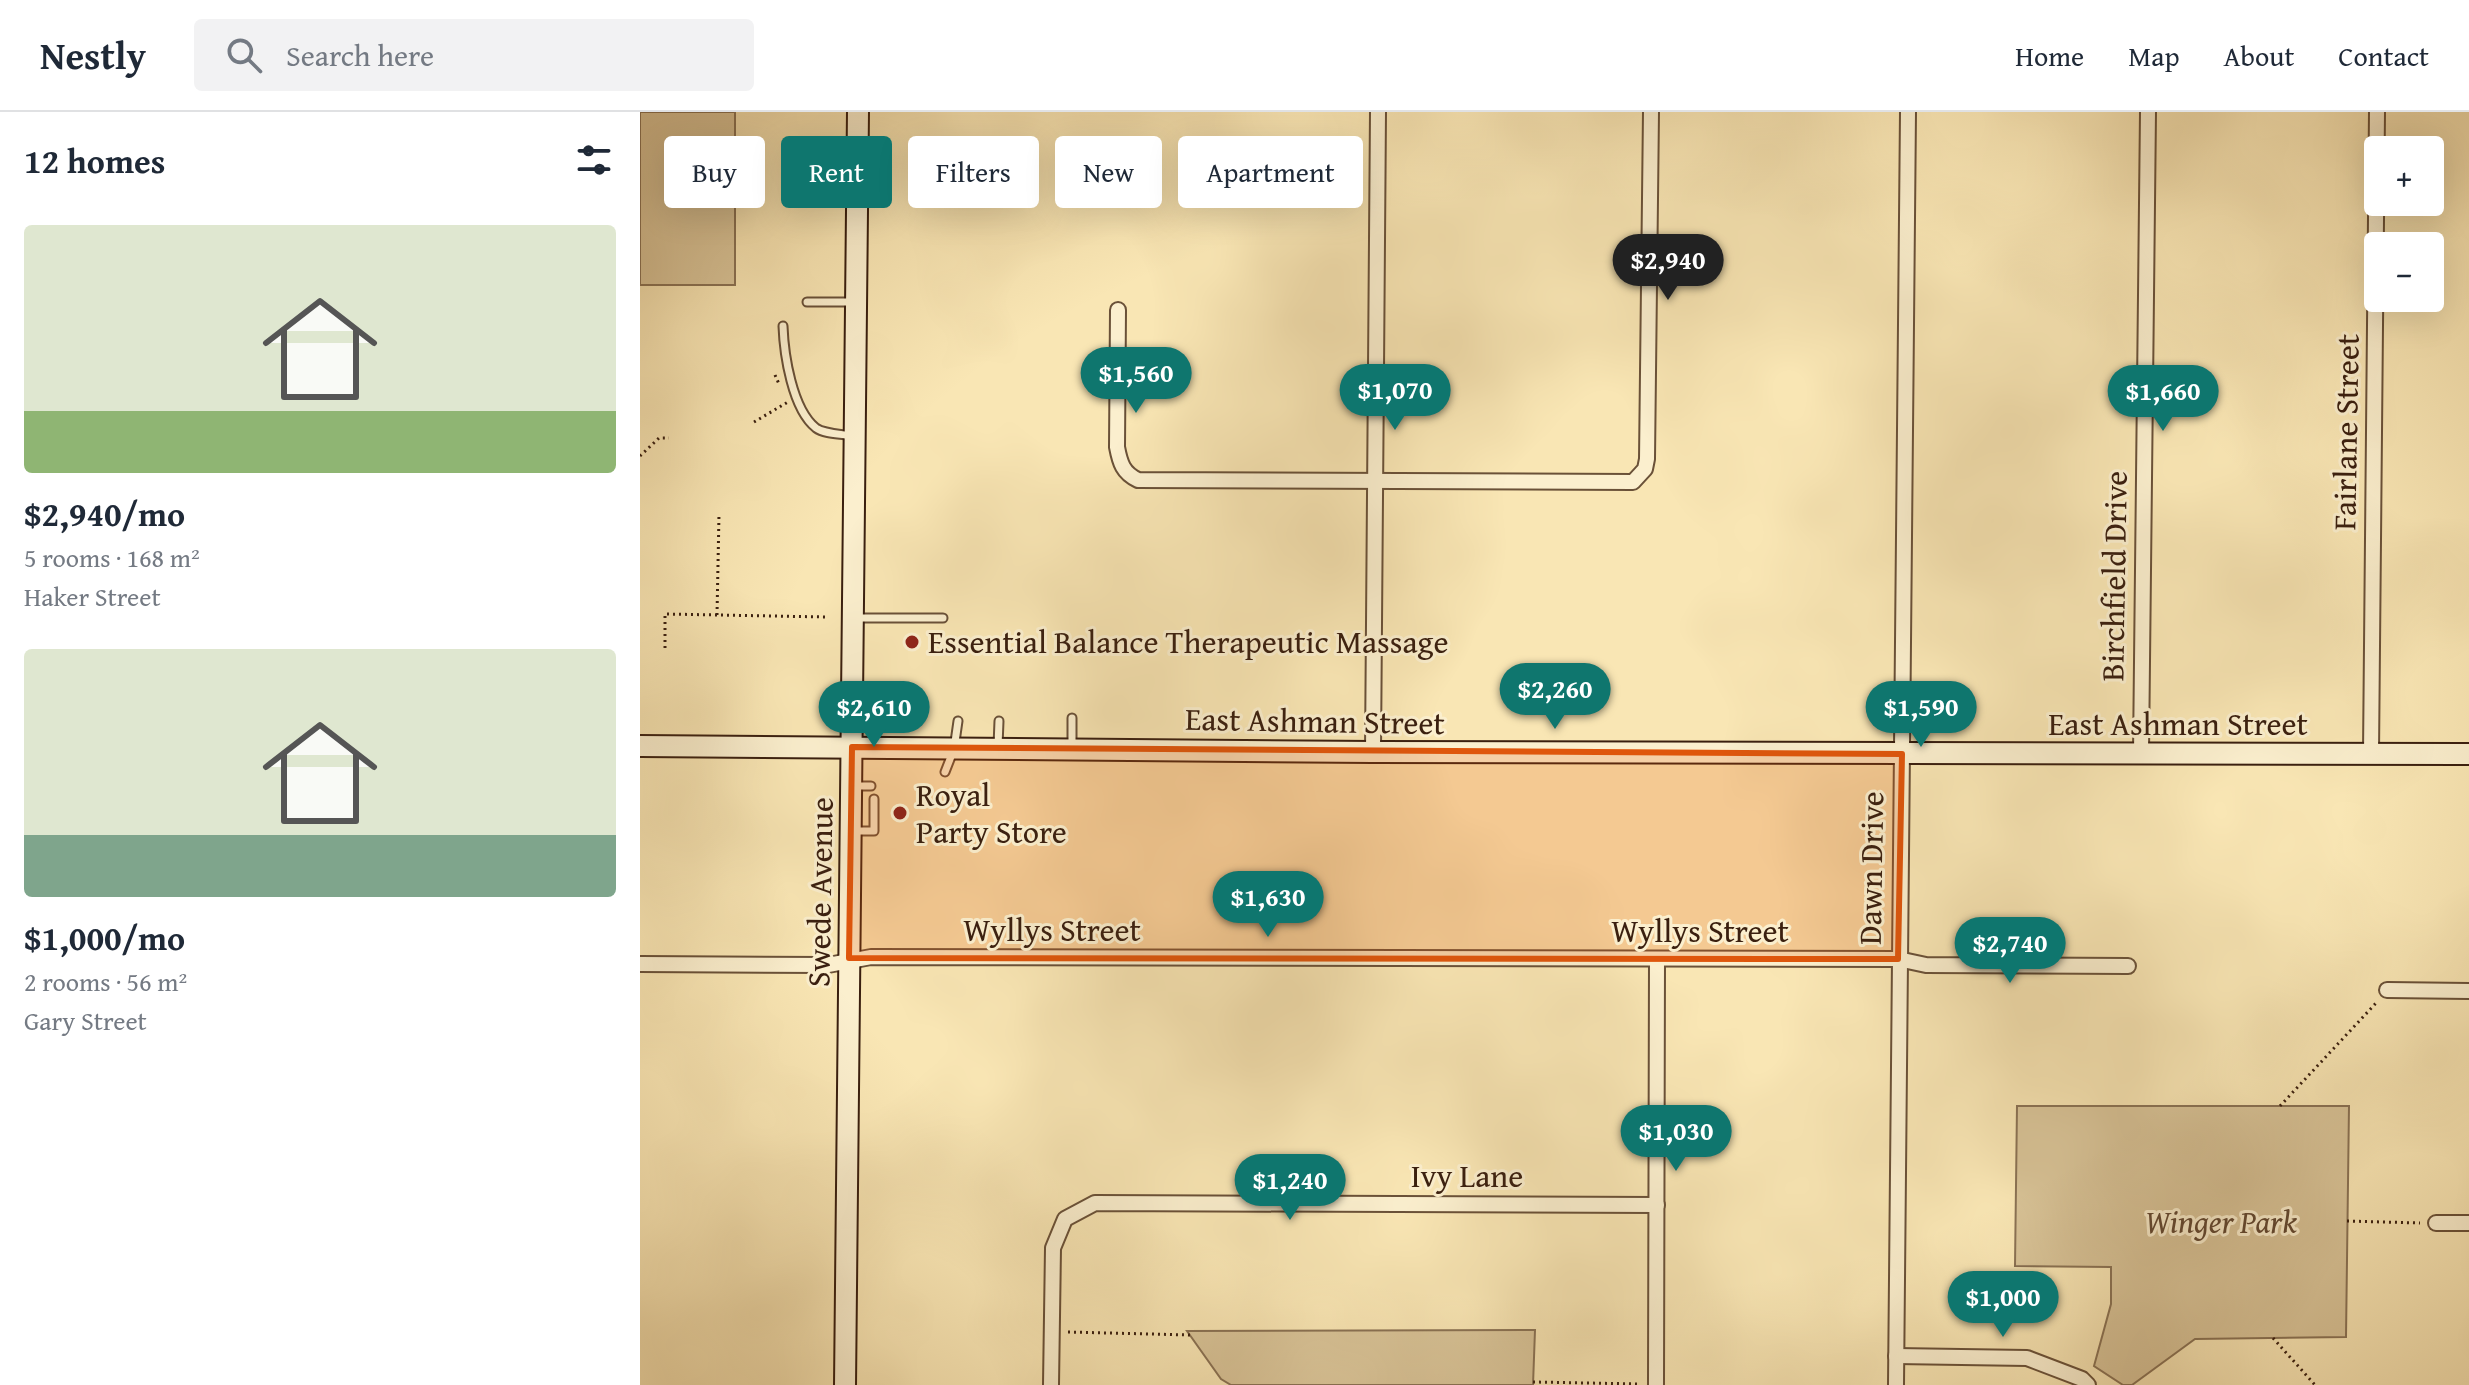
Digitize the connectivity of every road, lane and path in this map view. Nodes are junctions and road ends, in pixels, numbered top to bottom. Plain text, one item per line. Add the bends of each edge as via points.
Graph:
1 (858, 112) edge
2 (1378, 112) edge
3 (1651, 112) edge
4 (1908, 112) edge
5 (2148, 112) edge
6 (2377, 112) edge
7 (807, 302) dead end
8 (857, 302) junction
9 (1118, 310) dead end
10 (783, 326) dead end
11 (793, 411) dead end
12 (754, 422) dead end
13 (855, 436) junction
14 (669, 438) dead end
15 (640, 456) edge
16 (1376, 482) junction
17 (719, 514) dead end
18 (717, 615) junction
19 (826, 617) dead end
20 (853, 618) junction
21 (943, 618) dead end
22 (665, 648) dead end
23 (1072, 718) dead end
24 (958, 721) dead end
25 (999, 721) dead end
26 (640, 746) edge
27 (852, 747) junction
28 (954, 749) junction
29 (998, 749) junction
30 (1072, 749) junction
31 (1373, 752) junction
32 (2141, 753) junction
33 (2371, 753) junction
34 (1902, 754) junction
35 (2469, 754) edge
36 (945, 772) dead end
37 (874, 799) dead end
38 (851, 831) junction
39 (849, 958) junction
40 (1898, 959) junction
41 (1657, 960) junction
42 (640, 964) edge
43 (2128, 966) dead end
44 (2387, 990) joint
45 (2469, 991) edge
46 (2280, 1106) dead end
47 (1657, 1205) junction
48 (2347, 1221) dead end
49 (2436, 1223) joint
50 (2469, 1223) edge
51 (1052, 1332) junction
52 (1190, 1335) dead end
53 (2273, 1338) dead end
54 (1896, 1356) junction
55 (1533, 1382) dead end
56 (1656, 1384) edge
57 (845, 1385) edge
58 (1051, 1385) edge
59 (1896, 1385) edge
60 (2088, 1385) edge
61 (2315, 1385) edge

1 - 8 street, Swede Avenue
2 - 16 street
3 - 16 street via 1647,459 1640,477 1623,484
4 - 34 street, Dawn Drive
5 - 32 street, Birchfield Drive
6 - 33 street, Fairlane Street
7 - 8 lane
8 - 13 street, Swede Avenue
9 - 16 street via 1120,463 1127,475 1198,482
10 - 13 lane via 787,375 810,420 822,431
11 - 12 path via 788,401
13 - 20 street, Swede Avenue
14 - 15 path via 659,438
16 - 31 street
17 - 18 path
18 - 19 path
18 - 22 path via 665,614
20 - 21 lane
20 - 27 street, Swede Avenue
23 - 30 lane
24 - 28 lane
25 - 29 lane
26 - 27 street, East Ashman Street
27 - 28 street, East Ashman Street
27 - 38 street, Swede Avenue via 861,786
28 - 29 street, East Ashman Street
28 - 36 lane
29 - 30 street, East Ashman Street
30 - 31 street, East Ashman Street
31 - 34 street, East Ashman Street
32 - 33 street, East Ashman Street
32 - 34 street, East Ashman Street
33 - 35 street, East Ashman Street
34 - 40 street, Dawn Drive
37 - 38 lane via 874,831
38 - 39 street, Swede Avenue
39 - 41 street, Wyllys Street
39 - 42 street, Wyllys Street via 828,965
39 - 57 street, Swede Avenue
40 - 41 street, Wyllys Street
40 - 43 street, Wyllys Street via 1926,965
40 - 54 street, Dawn Drive
41 - 47 street
44 - 45 street
44 - 46 path
47 - 51 street, Ivy Lane via 1095,1203 1065,1219 1053,1248
47 - 56 street
48 - 49 path
49 - 50 street
51 - 52 path
51 - 58 street, Ivy Lane
53 - 61 path
54 - 59 street, Dawn Drive
54 - 60 street via 2027,1358
55 - 56 path

